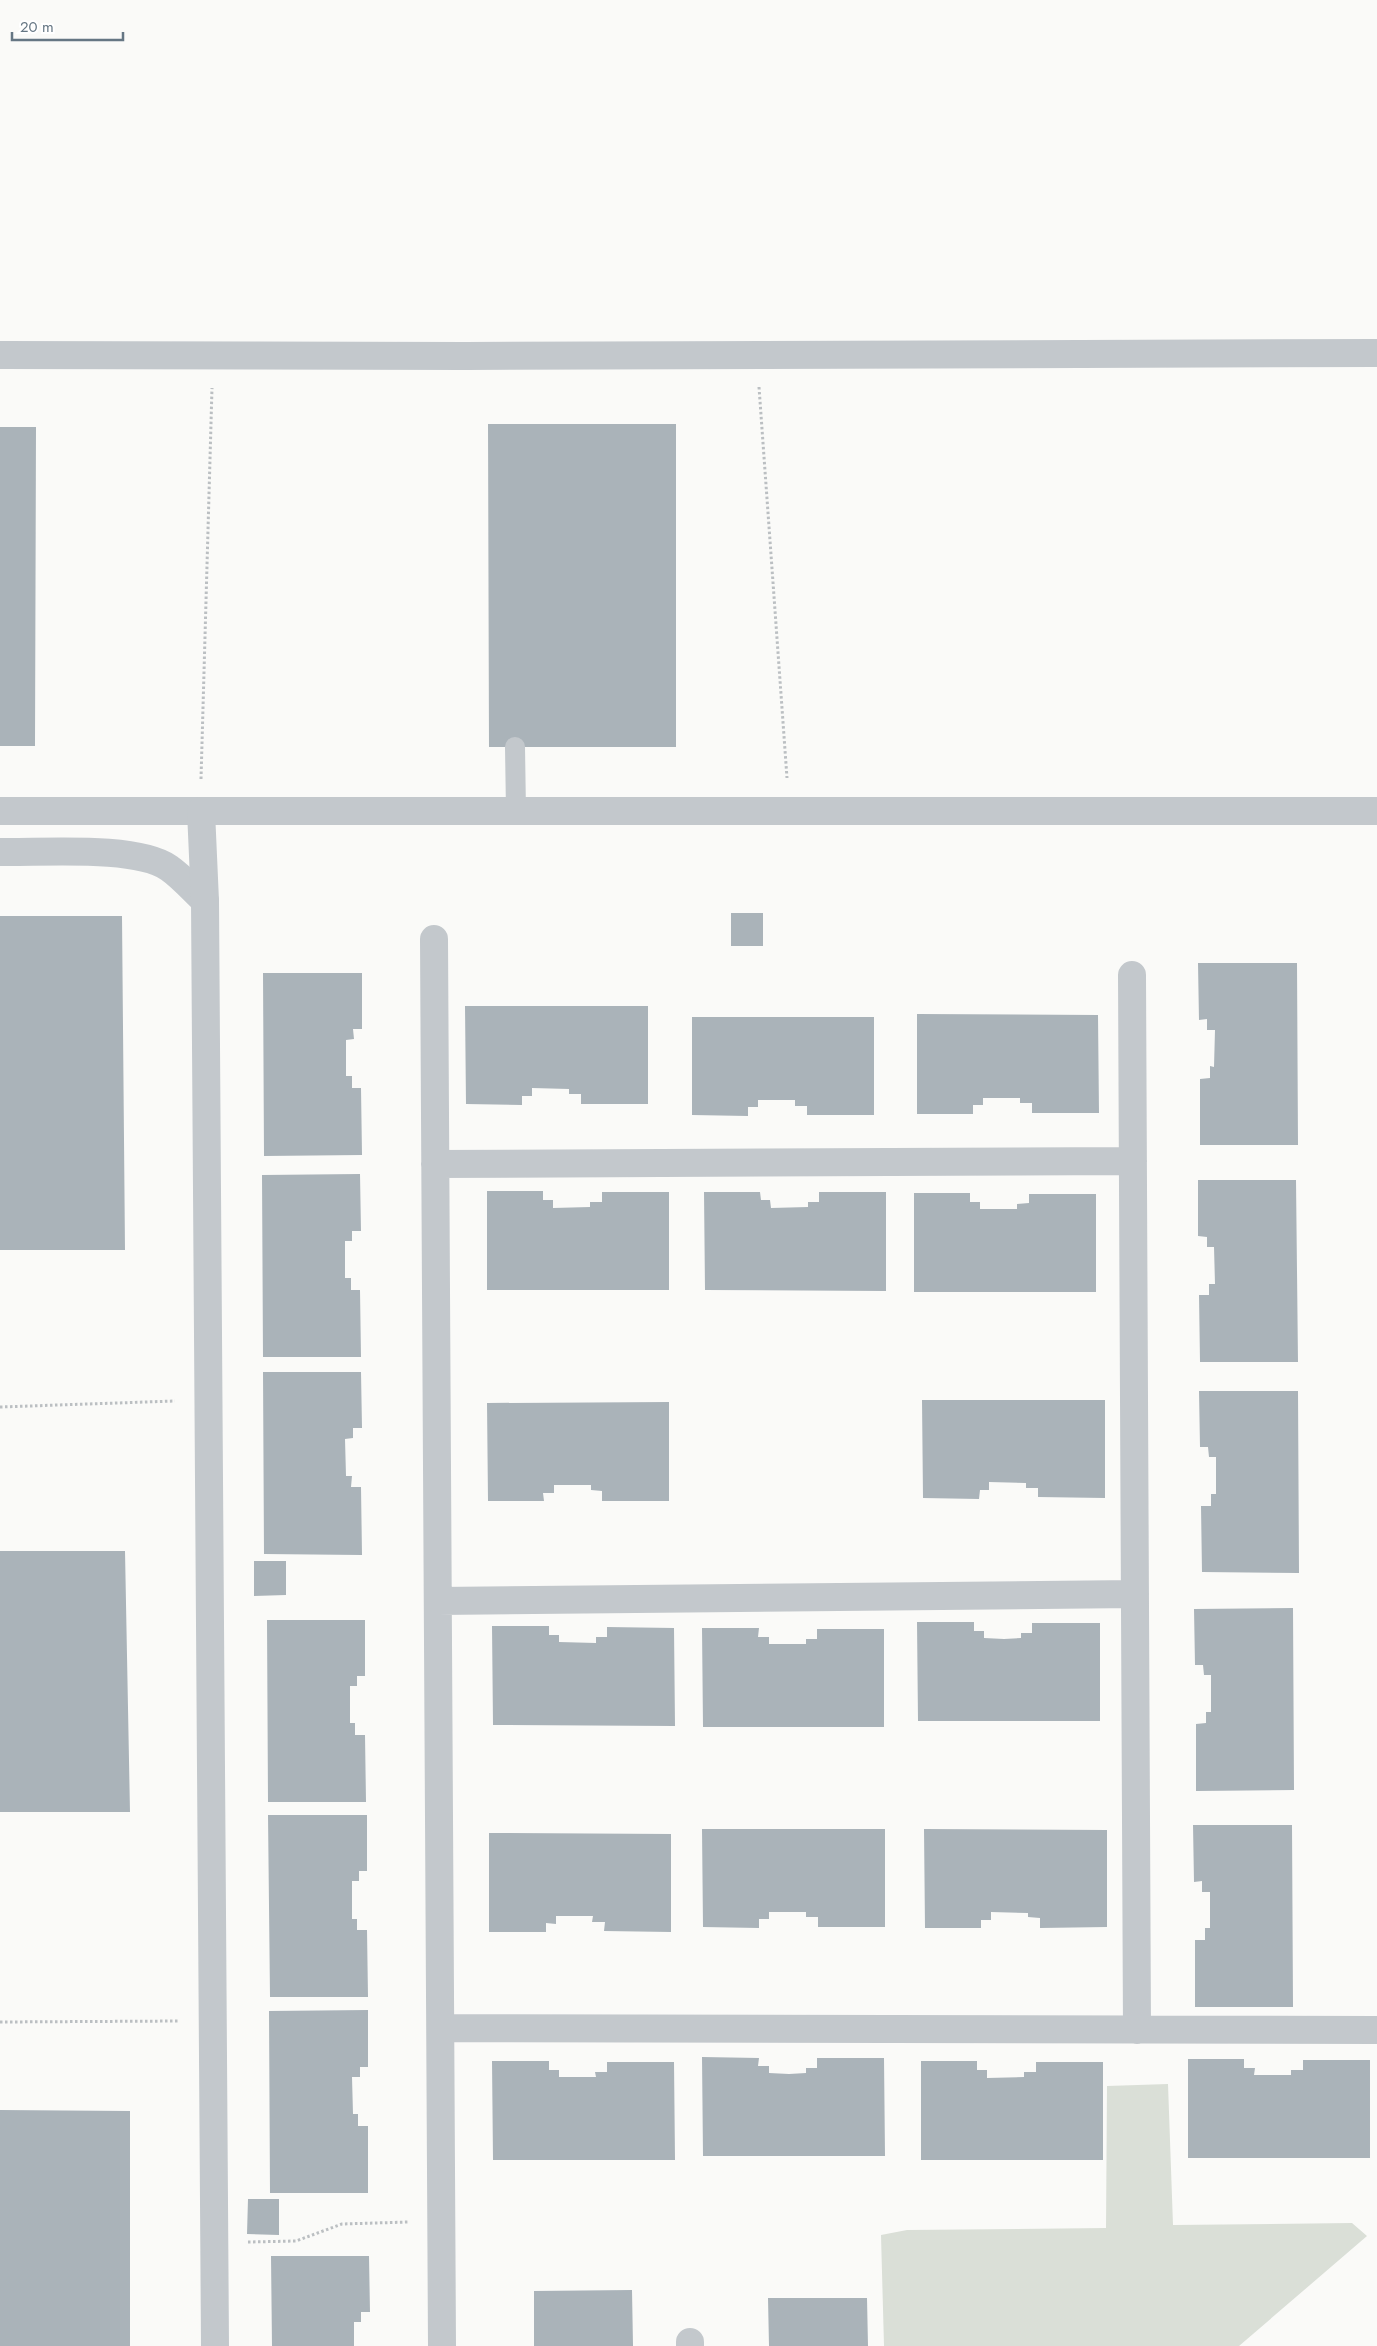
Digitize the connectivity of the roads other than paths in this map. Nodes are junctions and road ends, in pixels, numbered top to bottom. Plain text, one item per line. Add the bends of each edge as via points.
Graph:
1 (1377, 353) edge
2 (0, 354) edge
3 (515, 747) dead end
4 (0, 811) edge
5 (200, 811) junction
6 (516, 811) junction
7 (1377, 811) edge
8 (0, 852) edge
9 (205, 901) junction
10 (434, 939) dead end
11 (1132, 975) dead end
12 (1133, 1161) junction
13 (436, 1164) junction
14 (1135, 1594) junction
15 (438, 1600) junction
16 (441, 2028) junction
17 (1137, 2030) junction
18 (1377, 2030) edge
19 (215, 2346) edge
20 (442, 2346) edge

1 - 2 street
3 - 6 lane
4 - 5 street
5 - 6 street
5 - 9 street
6 - 7 street
8 - 9 street via 128,853 150,858 168,868
9 - 19 street
10 - 13 street
11 - 12 street
12 - 13 street
12 - 14 street
13 - 15 street
14 - 15 street
14 - 17 street
15 - 16 street
16 - 17 street
16 - 20 street
17 - 18 street

